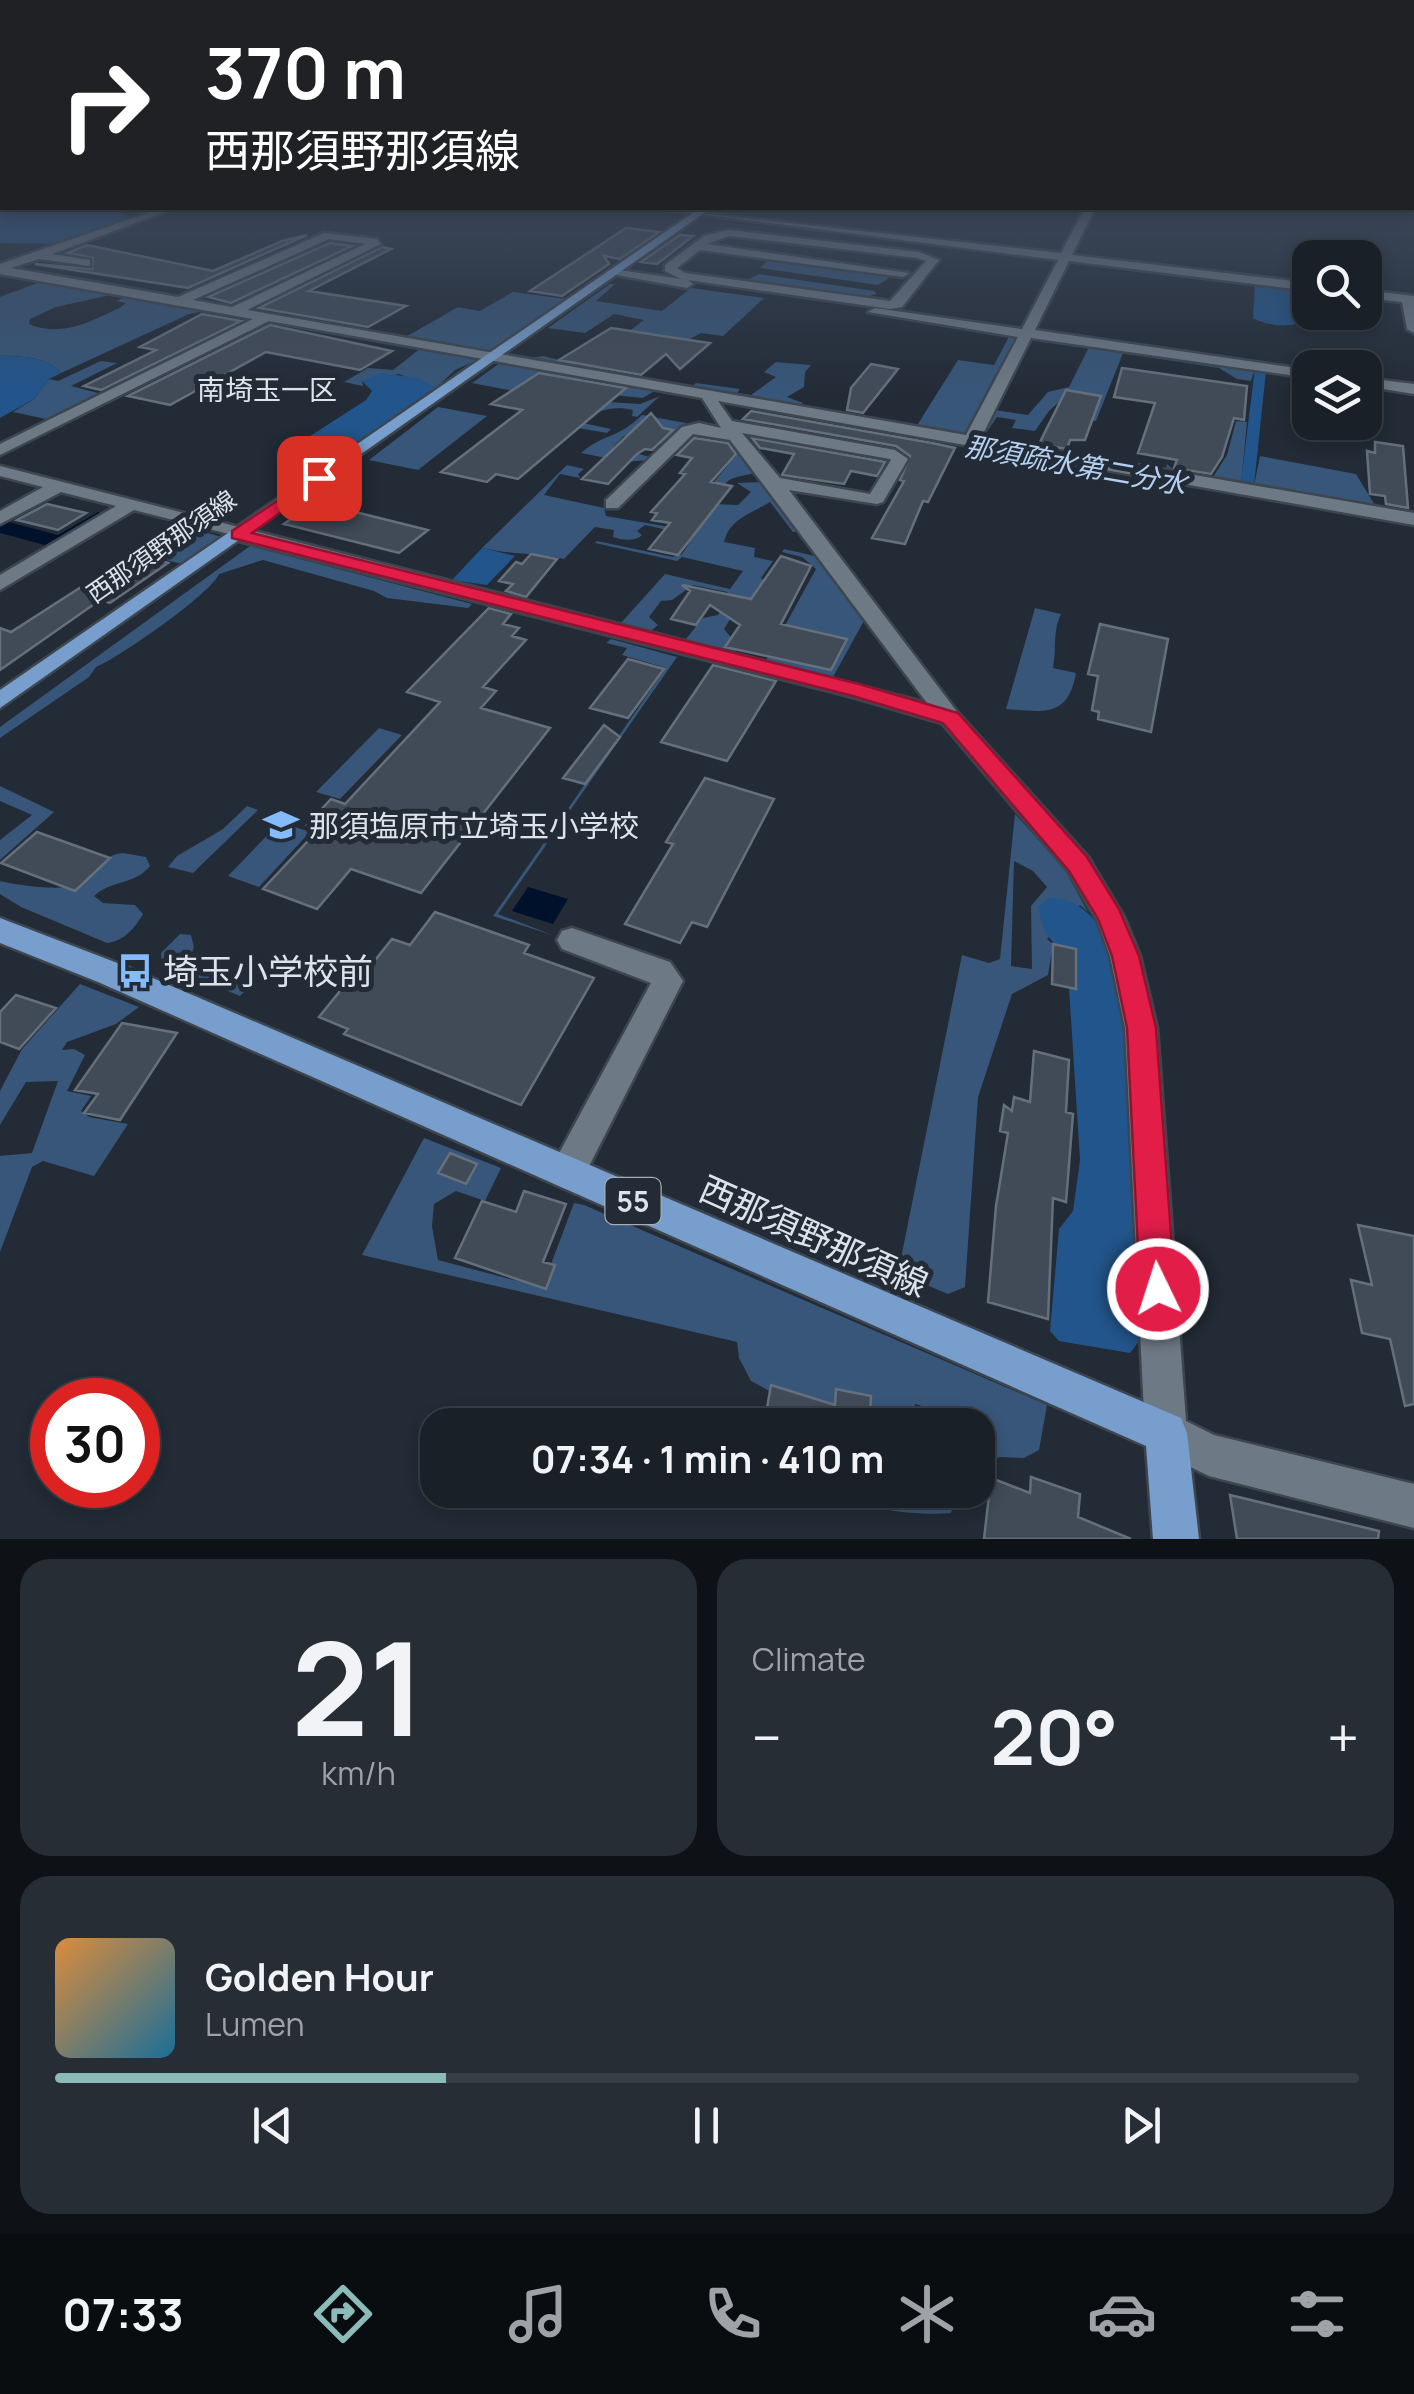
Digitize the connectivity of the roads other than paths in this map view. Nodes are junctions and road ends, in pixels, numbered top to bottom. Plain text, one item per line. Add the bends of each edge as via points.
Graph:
1 (47, 252) edge
2 (290, 252) edge
3 (357, 252) edge
4 (643, 252) edge
5 (706, 252) edge
6 (714, 252) edge
7 (729, 252) edge
8 (729, 252) edge
9 (771, 252) edge
10 (807, 252) edge
11 (807, 252) edge
12 (853, 252) edge
13 (899, 252) junction
14 (1024, 252) edge
15 (1067, 252) edge
16 (708, 254) junction
17 (38, 255) junction
18 (827, 255) junction
19 (1064, 257) junction
20 (86, 263) dead end
21 (0, 269) edge
22 (746, 270) junction
23 (768, 273) junction
24 (903, 273) junction
25 (612, 274) junction
26 (693, 278) junction
27 (730, 283) junction
28 (848, 284) dead end
29 (1292, 285) edge
30 (792, 292) junction
31 (1382, 296) edge
32 (840, 299) junction
33 (1411, 300) edge
34 (178, 302) junction
35 (856, 302) junction
36 (234, 311) junction
37 (267, 318) junction
38 (1414, 328) edge
39 (1028, 334) junction
40 (492, 357) junction
41 (1292, 371) edge
42 (1382, 384) edge
43 (1414, 389) edge
44 (710, 396) junction
45 (732, 430) junction
46 (972, 440) junction
47 (0, 450) edge
48 (0, 471) edge
49 (774, 482) junction
50 (59, 486) junction
51 (132, 504) junction
52 (612, 504) dead end
53 (0, 518) edge
54 (1414, 518) edge
55 (240, 533) junction
56 (1, 581) edge
57 (0, 701) edge
58 (950, 718) junction
59 (0, 930) edge
60 (572, 940) dead end
61 (567, 1172) junction
62 (1166, 1433) junction
63 (1414, 1506) edge
64 (1176, 1539) edge

1 - 17 street
2 - 34 street
3 - 36 street
4 - 25 main road, 西那須野那須線
5 - 16 street
6 - 16 street
7 - 16 street
8 - 16 street
9 - 22 street
10 - 18 street
11 - 18 street
12 - 18 street
13 - 18 street via 890,260
13 - 24 street via 914,260
13 - 35 street via 933,260 896,304
14 - 19 street
15 - 19 street
16 - 22 street
16 - 26 street
16 - 26 street via 669,268
17 - 20 street
17 - 21 street
18 - 23 street
18 - 24 street
18 - 28 street via 813,270 874,279 874,287 854,294
19 - 29 street
19 - 39 street
21 - 34 street
22 - 23 street
22 - 27 street
23 - 30 street via 762,277 767,281 797,285
23 - 32 street via 814,279 814,287 845,291
24 - 35 street via 883,297
25 - 39 street
25 - 40 main road, 西那須野那須線
26 - 27 street
27 - 30 street
30 - 32 street
31 - 33 street
32 - 35 street
33 - 38 street
34 - 36 street
36 - 37 street
37 - 40 street
37 - 47 street
39 - 41 street
39 - 46 street
40 - 44 street
40 - 55 main road, 西那須野那須線
42 - 43 street
44 - 45 street
44 - 46 street
45 - 49 street
45 - 49 street via 900,459 871,500
45 - 52 street via 688,430
46 - 54 street
48 - 50 street
49 - 58 street
50 - 51 street
50 - 53 street
51 - 55 street
51 - 56 street
55 - 57 main road, 西那須野那須線
55 - 58 street
58 - 62 street via 1078,864 1125,956 1142,1028
59 - 61 main road, 西那須野那須線 / 55
60 - 61 street via 659,971 668,981
61 - 62 main road, 西那須野那須線 / 55
62 - 63 street via 1209,1456
62 - 64 main road

